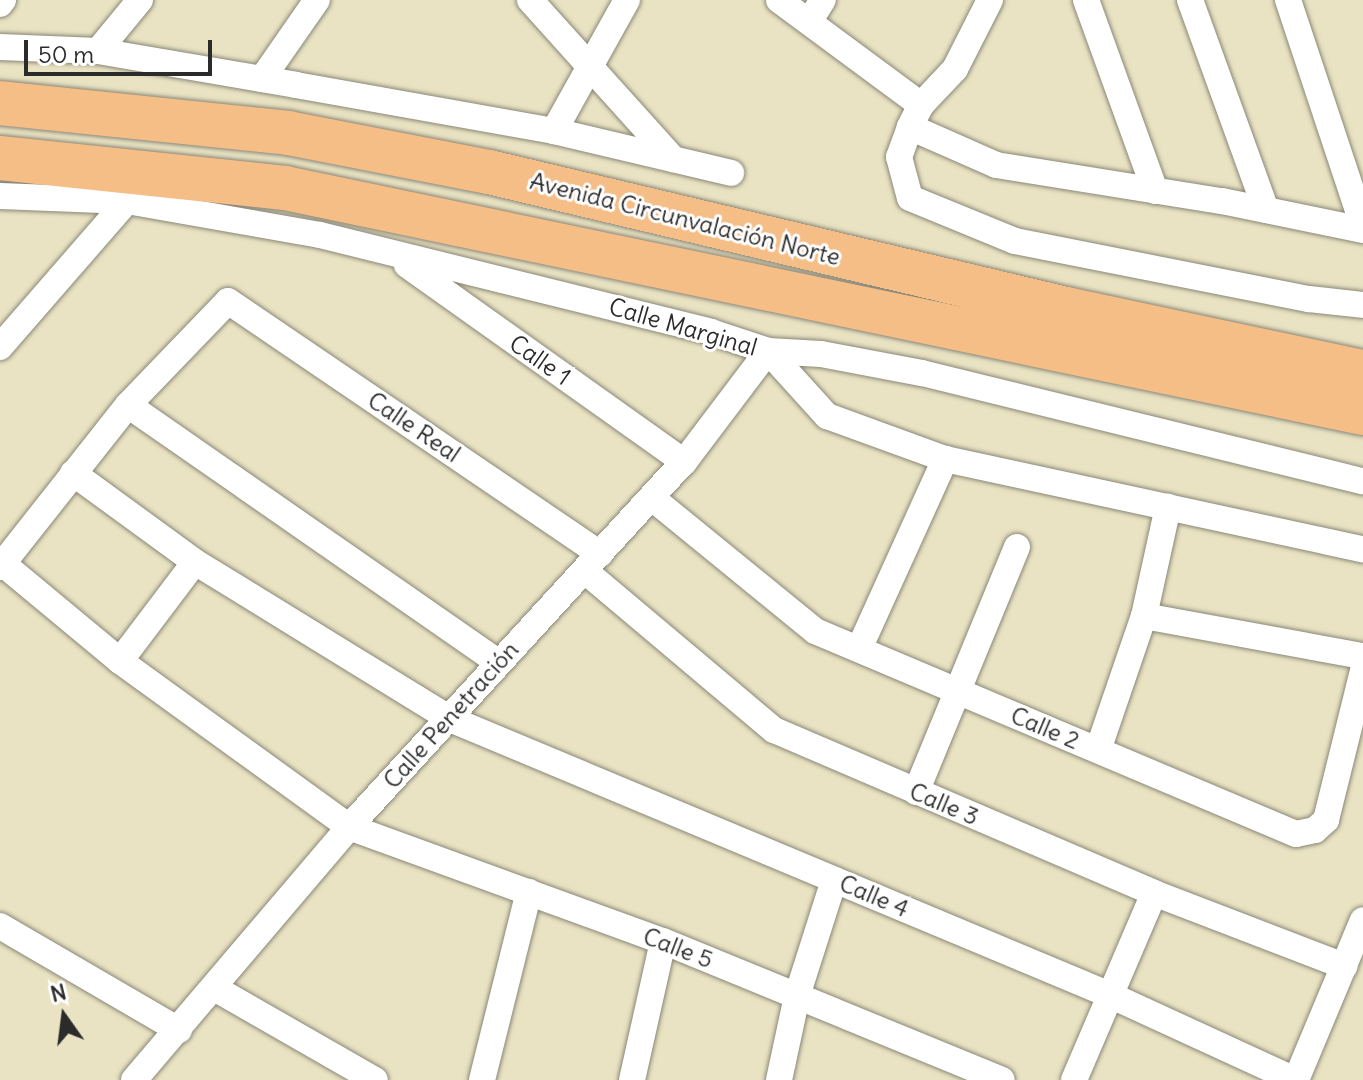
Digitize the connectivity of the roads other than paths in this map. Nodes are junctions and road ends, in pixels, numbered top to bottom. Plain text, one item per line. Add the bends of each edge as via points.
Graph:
1 (140, 0) edge
2 (317, 0) edge
3 (530, 0) edge
4 (627, 0) edge
5 (779, 0) edge
6 (990, 0) edge
7 (1086, 0) edge
8 (1190, 0) edge
9 (1288, 0) edge
10 (816, 11) edge
11 (0, 47) edge
12 (98, 51) junction
13 (590, 70) junction
14 (262, 79) junction
15 (0, 103) edge
16 (916, 116) junction
17 (554, 131) junction
18 (0, 158) edge
19 (673, 159) junction
20 (731, 173) dead end
21 (1155, 191) junction
22 (0, 196) edge
23 (127, 201) junction
24 (1266, 210) junction
25 (1363, 228) edge
26 (397, 258) junction
27 (1363, 305) edge
28 (0, 347) edge
29 (768, 351) junction
30 (1363, 372) edge
31 (128, 405) junction
32 (1363, 413) edge
33 (945, 459) junction
34 (684, 462) junction
35 (73, 473) junction
36 (1363, 481) edge
37 (652, 498) junction
38 (1168, 507) junction
39 (1017, 547) dead end
40 (1363, 549) edge
41 (195, 562) junction
42 (592, 563) junction
43 (1, 565) edge
44 (1144, 616) junction
45 (859, 649) junction
46 (1363, 656) edge
47 (120, 661) junction
48 (498, 662) junction
49 (1363, 671) edge
50 (954, 690) junction
51 (450, 719) junction
52 (1098, 750) junction
53 (916, 792) junction
54 (349, 827) junction
55 (834, 880) junction
56 (529, 892) junction
57 (1154, 893) junction
58 (1363, 920) edge
59 (0, 926) edge
60 (663, 941) junction
61 (1344, 966) junction
62 (216, 989) junction
63 (1110, 995) junction
64 (797, 996) junction
65 (179, 1030) junction
66 (134, 1080) edge
67 (375, 1080) edge
68 (482, 1080) edge
69 (632, 1080) edge
70 (779, 1080) edge
71 (1002, 1080) edge
72 (1074, 1080) edge
73 (1296, 1080) edge

1 - 12 street
2 - 14 street
3 - 13 street
4 - 13 street
5 - 10 street
6 - 16 street via 955,69
7 - 21 street
8 - 24 street
9 - 25 street
10 - 16 street
11 - 12 street
12 - 14 street
13 - 17 street
13 - 19 street
14 - 17 street
15 - 30 highway, Avenida Circunvalación Norte via 288,133 489,172 1051,305
16 - 21 street via 996,165
16 - 27 street via 899,157 910,198 1015,241
17 - 19 street
18 - 32 highway, Avenida Circunvalación Norte via 207,176 300,191
19 - 20 street
21 - 24 street
22 - 23 street, Calle Marginal
23 - 26 street, Calle Marginal via 320,235
23 - 28 street
24 - 25 street
26 - 29 street, Calle Marginal via 592,301
26 - 34 street, Calle 1
29 - 33 street via 827,416
29 - 34 street, Calle Penetración
29 - 36 street, Calle Marginal via 821,354 922,373
31 - 35 street
31 - 42 street, Calle Real via 228,301
31 - 48 street
33 - 38 street
33 - 45 street
34 - 37 street, Calle Penetración
35 - 41 street, Calle 4
35 - 43 street
37 - 42 street, Calle Penetración
37 - 45 street, Calle 2 via 815,631
38 - 40 street
38 - 44 street
39 - 50 street
41 - 47 street
41 - 51 street, Calle 4
42 - 48 street, Calle Penetración
42 - 53 street, Calle 3 via 774,730
43 - 47 street, Calle 5
44 - 46 street
44 - 52 street
45 - 50 street, Calle 2
47 - 54 street, Calle 5
48 - 51 street, Calle Penetración
49 - 52 street, Calle 2 via 1326,820 1315,830 1296,834
50 - 52 street, Calle 2
50 - 53 street
51 - 54 street, Calle Penetración
51 - 55 street, Calle 4
53 - 57 street, Calle 3
54 - 56 street, Calle 5
54 - 62 street, Calle Penetración
55 - 63 street, Calle 4
55 - 64 street
56 - 60 street, Calle 5
56 - 68 street
57 - 61 street, Calle 3
57 - 63 street
58 - 61 street
59 - 65 street
60 - 64 street, Calle 5
60 - 69 street
61 - 73 street
62 - 65 street, Calle Penetración
62 - 67 street
63 - 72 street
63 - 73 street, Calle 4
64 - 70 street
64 - 71 street, Calle 5
65 - 66 street, Calle Penetración

